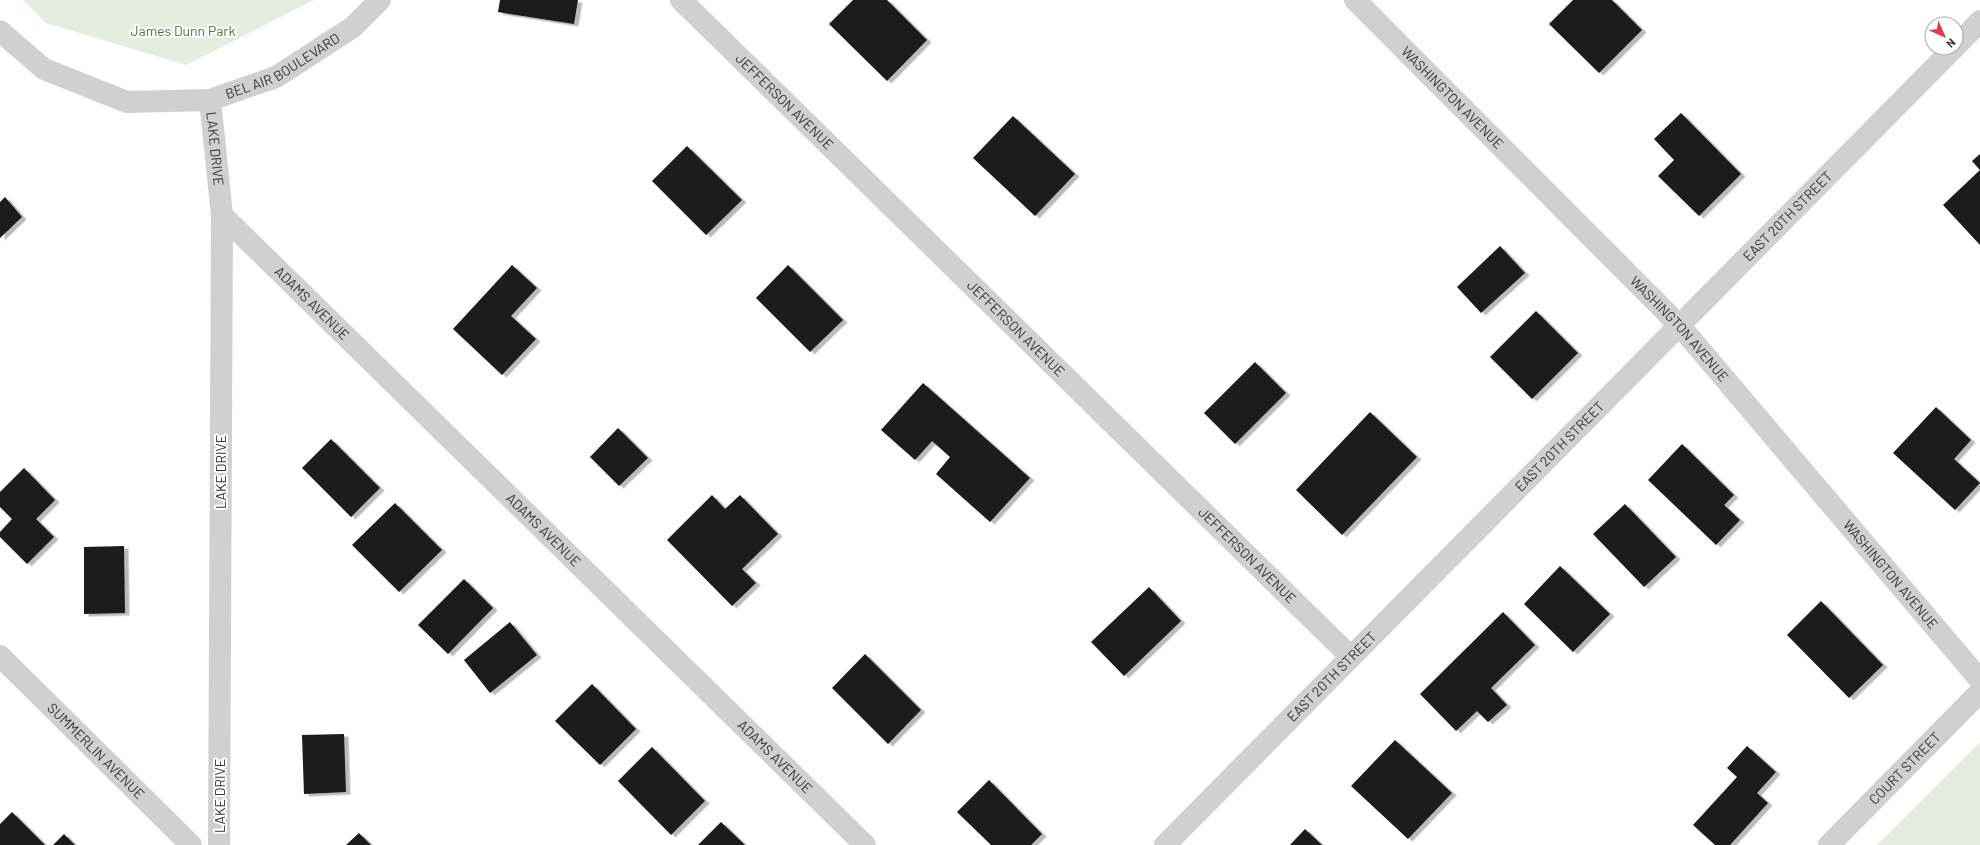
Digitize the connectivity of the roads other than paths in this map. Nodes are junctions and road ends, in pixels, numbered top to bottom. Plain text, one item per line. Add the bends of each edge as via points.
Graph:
1 (380, 0) edge
2 (681, 0) edge
3 (1355, 0) edge
4 (1980, 22) edge
5 (0, 31) edge
6 (1964, 38) edge
7 (1946, 56) edge
8 (210, 100) junction
9 (222, 215) junction
10 (1680, 326) junction
11 (0, 656) edge
12 (1351, 657) junction
13 (1980, 680) edge
14 (1980, 692) edge
15 (191, 845) edge
16 (219, 845) edge
17 (865, 845) edge
18 (1166, 845) edge
19 (1829, 845) edge

1 - 8 street, BEL AIR BOULEVARD via 353,27 276,77
2 - 12 street, JEFFERSON AVENUE
3 - 10 street, WASHINGTON AVENUE
4 - 6 street
5 - 8 street, BEL AIR BOULEVARD via 44,69 127,102
7 - 10 street, EAST 20TH STREET
8 - 9 street, LAKE DRIVE
9 - 16 street, LAKE DRIVE
9 - 17 street, ADAMS AVENUE
10 - 12 street, EAST 20TH STREET
10 - 13 street, WASHINGTON AVENUE
11 - 15 street, SUMMERLIN AVENUE
12 - 18 street, EAST 20TH STREET
14 - 19 street, COURT STREET

